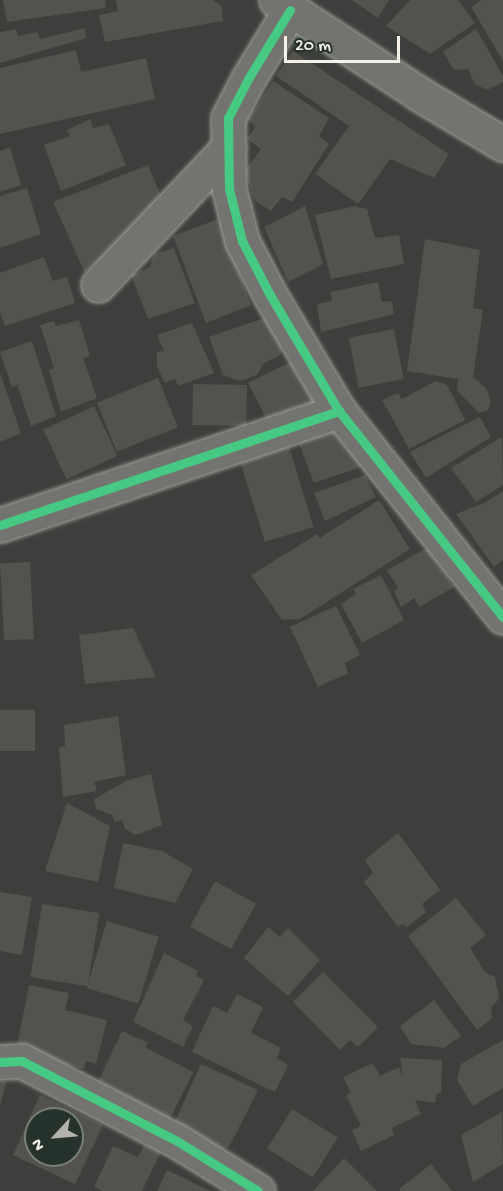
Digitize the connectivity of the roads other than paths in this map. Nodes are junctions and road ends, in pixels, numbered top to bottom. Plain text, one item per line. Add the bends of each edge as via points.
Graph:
1 (283, 5) edge
2 (503, 144) edge
3 (229, 147) junction
4 (98, 285) dead end
5 (339, 411) junction
6 (0, 525) edge
7 (503, 618) edge
8 (0, 1062) edge
9 (258, 1191) edge

1 - 2 street
1 - 3 street via 228,118
3 - 4 street
3 - 5 street via 229,189 242,241
5 - 6 street
5 - 7 street
8 - 9 street via 22,1061 177,1141

